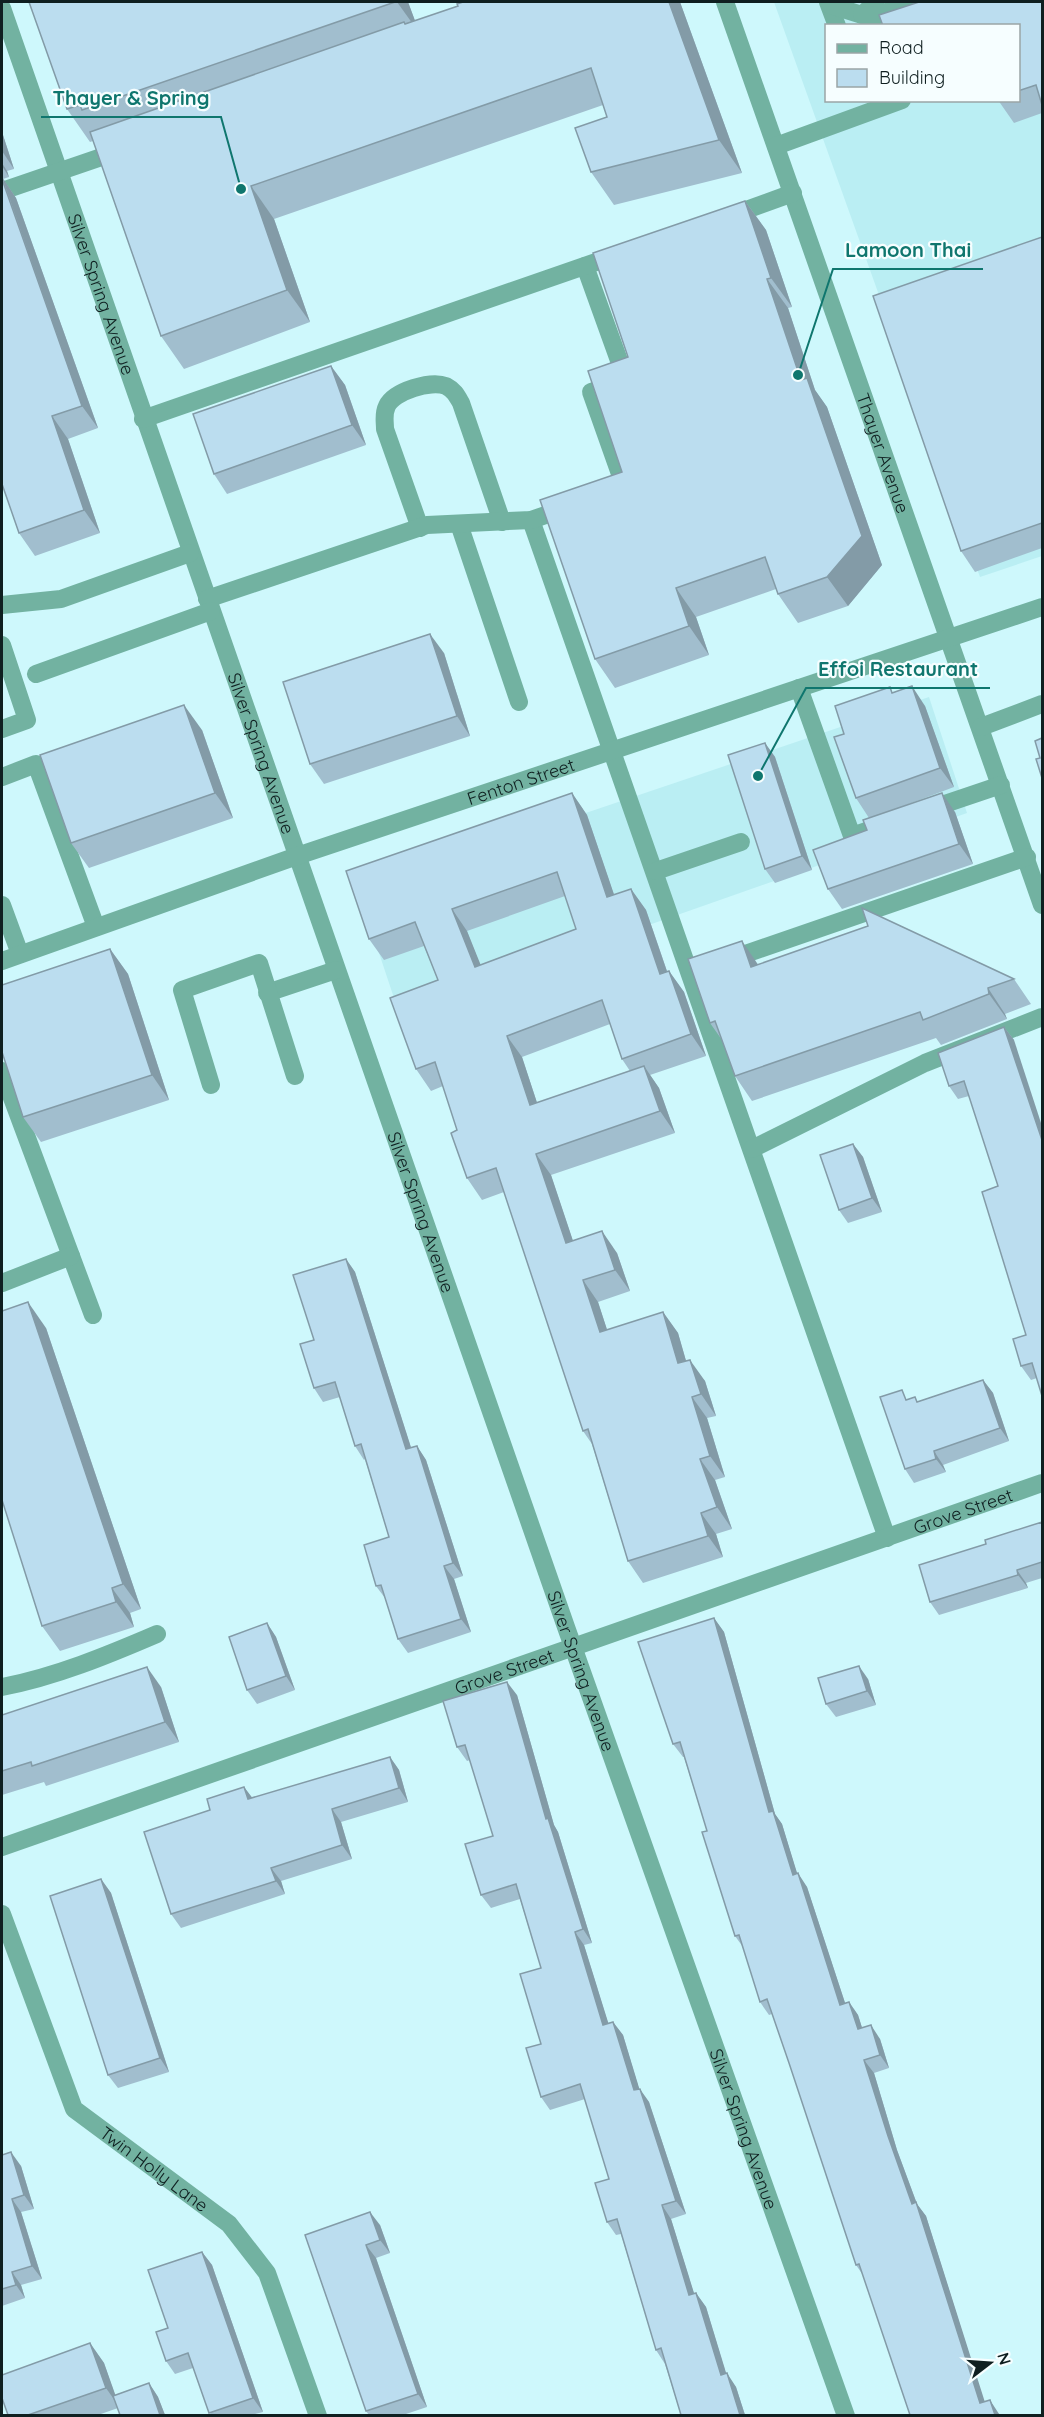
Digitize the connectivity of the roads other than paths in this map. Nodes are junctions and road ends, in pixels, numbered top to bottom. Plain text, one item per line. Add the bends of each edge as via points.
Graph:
1 (725, 2) edge
2 (876, 2) edge
3 (904, 2) edge
4 (829, 3) edge
5 (2, 8) edge
6 (862, 15) junction
7 (836, 24) edge
8 (897, 102) edge
9 (135, 145) edge
10 (776, 146) junction
11 (57, 172) junction
12 (2, 191) edge
13 (793, 193) junction
14 (708, 223) edge
15 (618, 254) edge
16 (585, 266) junction
17 (143, 419) junction
18 (604, 495) edge
19 (583, 502) edge
20 (531, 520) junction
21 (502, 522) junction
22 (459, 524) junction
23 (420, 528) junction
24 (190, 553) junction
25 (2, 605) edge
26 (209, 605) junction
27 (1041, 612) edge
28 (950, 638) junction
29 (2, 645) edge
30 (36, 674) dead end
31 (799, 688) junction
32 (519, 702) dead end
33 (1042, 704) edge
34 (981, 727) junction
35 (2, 729) edge
36 (614, 750) junction
37 (2, 777) edge
38 (1001, 784) junction
39 (915, 814) edge
40 (894, 822) edge
41 (741, 842) dead end
42 (297, 856) junction
43 (1027, 857) junction
44 (656, 872) junction
45 (1042, 904) edge
46 (2, 905) edge
47 (96, 927) junction
48 (20, 954) junction
49 (2, 961) edge
50 (702, 969) junction
51 (336, 970) junction
52 (267, 993) junction
53 (1042, 1017) edge
54 (2, 1071) edge
55 (295, 1076) dead end
56 (211, 1085) dead end
57 (752, 1149) junction
58 (71, 1256) junction
59 (2, 1283) edge
60 (93, 1316) dead end
61 (1042, 1483) edge
62 (887, 1538) junction
63 (157, 1634) dead end
64 (573, 1647) junction
65 (2, 1687) edge
66 (2, 1847) edge
67 (2, 1914) edge
68 (318, 2415) edge
69 (846, 2415) edge

1 - 10 street, Thayer Avenue
2 - 6 street
3 - 6 street via 881,16
4 - 6 street
4 - 7 street
5 - 11 street, Silver Spring Avenue
8 - 10 street
9 - 11 street
10 - 13 street, Thayer Avenue
11 - 12 street
11 - 17 street, Silver Spring Avenue
13 - 14 street
13 - 28 street, Thayer Avenue
15 - 16 street
16 - 17 street
16 - 18 street via 626,380 591,392 625,488
17 - 24 street, Silver Spring Avenue
19 - 20 street
20 - 21 street
20 - 36 street
21 - 22 street
21 - 23 street via 461,403 444,385 431,384 398,395 387,404 384,417
22 - 23 street
22 - 32 street
23 - 26 street
24 - 25 street via 61,599
24 - 26 street, Silver Spring Avenue
26 - 30 street
26 - 42 street, Silver Spring Avenue
27 - 28 street, Fenton Street
28 - 31 street, Fenton Street
28 - 34 street, Thayer Avenue
29 - 35 street via 27,720
31 - 36 street, Fenton Street
31 - 40 street via 852,836
33 - 34 street
34 - 38 street, Thayer Avenue
36 - 42 street, Fenton Street
36 - 44 street
37 - 47 street via 36,764
38 - 39 street
38 - 43 street, Thayer Avenue
41 - 44 street
42 - 47 street, Fenton Street
42 - 51 street, Silver Spring Avenue
43 - 45 street, Thayer Avenue
43 - 50 street
44 - 50 street
46 - 48 street
47 - 48 street, Fenton Street
48 - 49 street, Fenton Street
50 - 57 street
51 - 52 street
51 - 64 street, Silver Spring Avenue
52 - 55 street
52 - 56 street via 259,963 182,990
53 - 57 street via 925,1063
54 - 58 street
57 - 62 street
58 - 59 street
58 - 60 street
61 - 62 street, Grove Street
62 - 64 street, Grove Street
63 - 65 street via 108,1655
64 - 66 street, Grove Street
64 - 69 street, Silver Spring Avenue
67 - 68 street, Twin Holly Lane via 74,2109 229,2224 267,2273

